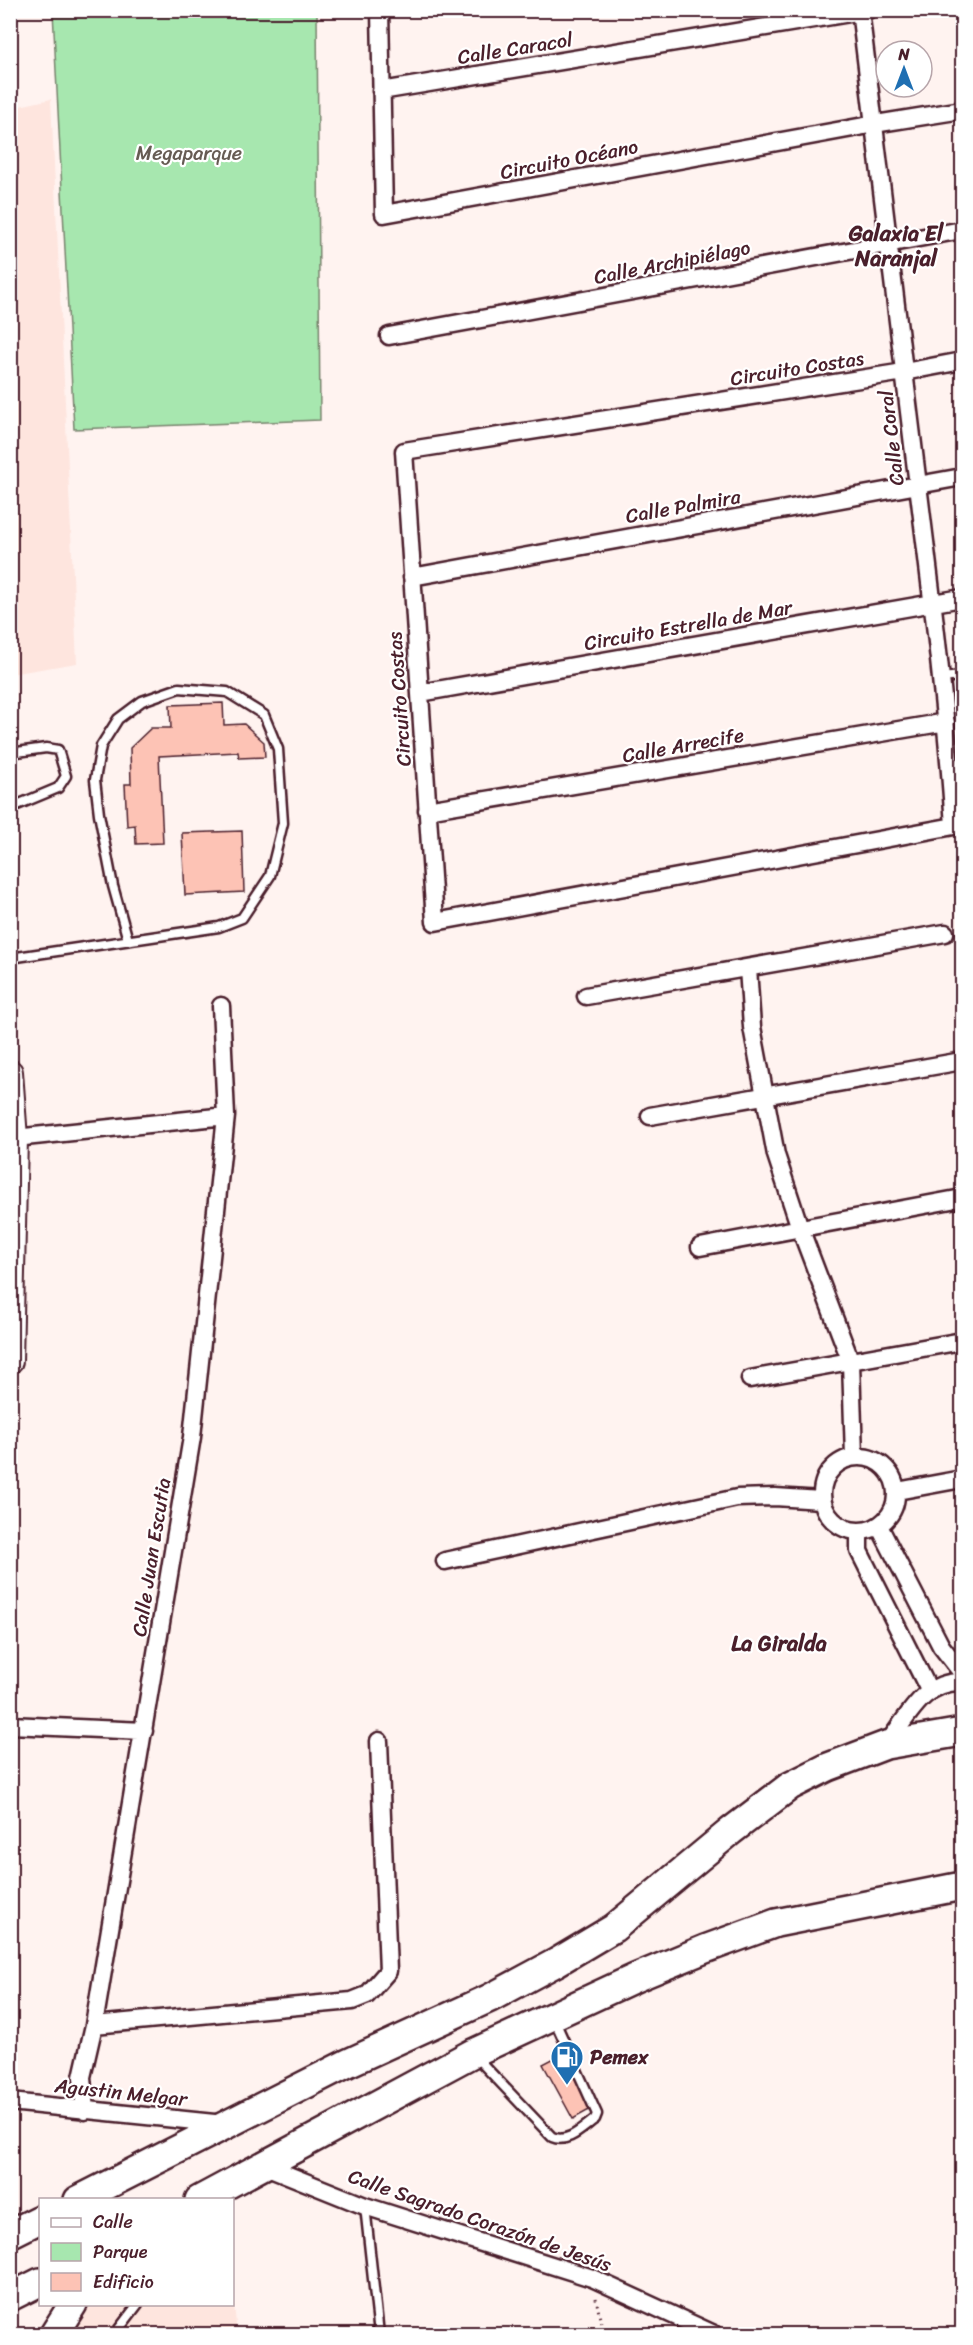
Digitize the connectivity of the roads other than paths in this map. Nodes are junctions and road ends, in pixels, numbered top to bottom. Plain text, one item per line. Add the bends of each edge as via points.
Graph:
1 (380, 10) edge
2 (863, 11) edge
3 (381, 91) junction
4 (963, 110) edge
5 (875, 124) junction
6 (963, 230) edge
7 (889, 243) junction
8 (389, 336) dead end
9 (963, 361) edge
10 (904, 372) junction
11 (963, 477) edge
12 (918, 485) junction
13 (412, 577) junction
14 (963, 598) edge
15 (932, 604) junction
16 (963, 676) edge
17 (941, 678) junction
18 (420, 693) junction
19 (946, 722) junction
20 (10, 753) edge
21 (957, 778) edge
22 (10, 808) edge
23 (427, 810) junction
24 (958, 825) edge
25 (945, 933) dead end
26 (128, 940) junction
27 (10, 958) edge
28 (748, 968) junction
29 (586, 996) dead end
30 (221, 1006) dead end
31 (963, 1061) edge
32 (10, 1072) edge
33 (764, 1096) junction
34 (226, 1116) junction
35 (650, 1116) dead end
36 (15, 1138) junction
37 (963, 1198) edge
38 (800, 1228) junction
39 (700, 1247) dead end
40 (963, 1341) edge
41 (10, 1361) edge
42 (851, 1362) junction
43 (750, 1379) dead end
44 (854, 1456) junction
45 (963, 1479) edge
46 (897, 1491) junction
47 (821, 1500) junction
48 (879, 1526) junction
49 (859, 1532) junction
50 (445, 1561) dead end
51 (963, 1673) edge
52 (963, 1682) edge
53 (929, 1690) junction
54 (10, 1725) edge
55 (144, 1731) junction
56 (963, 1732) edge
57 (379, 1741) dead end
58 (886, 1746) junction
59 (963, 1886) edge
60 (552, 2016) junction
61 (94, 2025) junction
62 (473, 2054) junction
63 (10, 2102) edge
64 (85, 2111) junction
65 (228, 2124) junction
66 (263, 2165) junction
67 (80, 2198) edge
68 (201, 2198) edge
69 (365, 2206) junction
70 (39, 2220) edge
71 (10, 2234) edge
72 (39, 2282) edge
73 (10, 2297) edge
74 (72, 2306) edge
75 (136, 2306) edge
76 (54, 2334) edge
77 (115, 2334) edge
78 (379, 2334) edge
79 (714, 2334) edge

1 - 3 street, Circuito Océano
2 - 3 street, Calle Caracol
2 - 5 street, Calle Coral
3 - 5 street, Circuito Océano via 384,214
4 - 5 street, Circuito Océano
5 - 7 street, Calle Coral
6 - 7 street, Calle Archipiélago
7 - 8 street, Calle Archipiélago
7 - 10 street, Calle Coral
9 - 10 street
10 - 12 street, Calle Coral
10 - 13 street, Circuito Costas via 404,451
11 - 12 street, Calle Palmira
12 - 13 street, Calle Palmira
12 - 15 street, Calle Coral
13 - 18 street, Circuito Costas
14 - 15 street, Circuito Estrella de Mar
15 - 17 street, Calle Coral
15 - 18 street, Circuito Estrella de Mar
16 - 17 lane
17 - 19 street, Calle Coral
18 - 23 street, Circuito Costas
19 - 21 street, Calle Coral
19 - 23 street, Calle Arrecife
20 - 22 lane via 58,750 66,776 58,788
21 - 24 street, Calle Coral
23 - 24 street, Circuito Costas via 435,922
25 - 28 street
26 - 26 lane via 219,927 242,918 270,876 283,823 278,749 264,715 227,692 179,688 142,701 118,719 101,746 95,780 99,814
26 - 27 lane
28 - 29 street
28 - 33 street via 752,1027
30 - 34 street, Calle Juan Escutia
31 - 33 street
32 - 36 main road
33 - 35 street
33 - 38 street via 776,1155
34 - 36 street
34 - 55 street, Calle Juan Escutia via 192,1437
36 - 41 main road
37 - 38 street
38 - 39 street
38 - 42 street
40 - 42 street
42 - 43 street
42 - 44 street
44 - 46 street via 881,1463 892,1476
44 - 47 street via 833,1467 823,1482
45 - 46 street
46 - 48 street via 896,1505
47 - 49 street via 828,1516 841,1528
47 - 50 street via 737,1498
48 - 49 street
48 - 51 street via 941,1646
49 - 53 street via 859,1551
52 - 53 street via 949,1682
53 - 58 street
54 - 55 street
55 - 61 street, Calle Juan Escutia
56 - 58 main road
57 - 61 street via 387,1971 367,1995 352,2001
58 - 65 main road via 790,1786 614,1928 557,1962
59 - 60 main road via 776,1923 705,1949
60 - 62 main road
60 - 62 lane via 597,2114 566,2139 552,2137
61 - 64 street, Calle Juan Escutia via 82,2078
62 - 66 main road
63 - 64 street, Agustin Melgar
64 - 65 street, Agustin Melgar
65 - 67 main road
66 - 68 main road
66 - 69 street, Calle Sagrado Corazón de Jesús
69 - 78 lane
69 - 79 street, Calle Sagrado Corazón de Jesús via 592,2278
70 - 71 main road
72 - 73 main road
74 - 76 main road
75 - 77 lane

